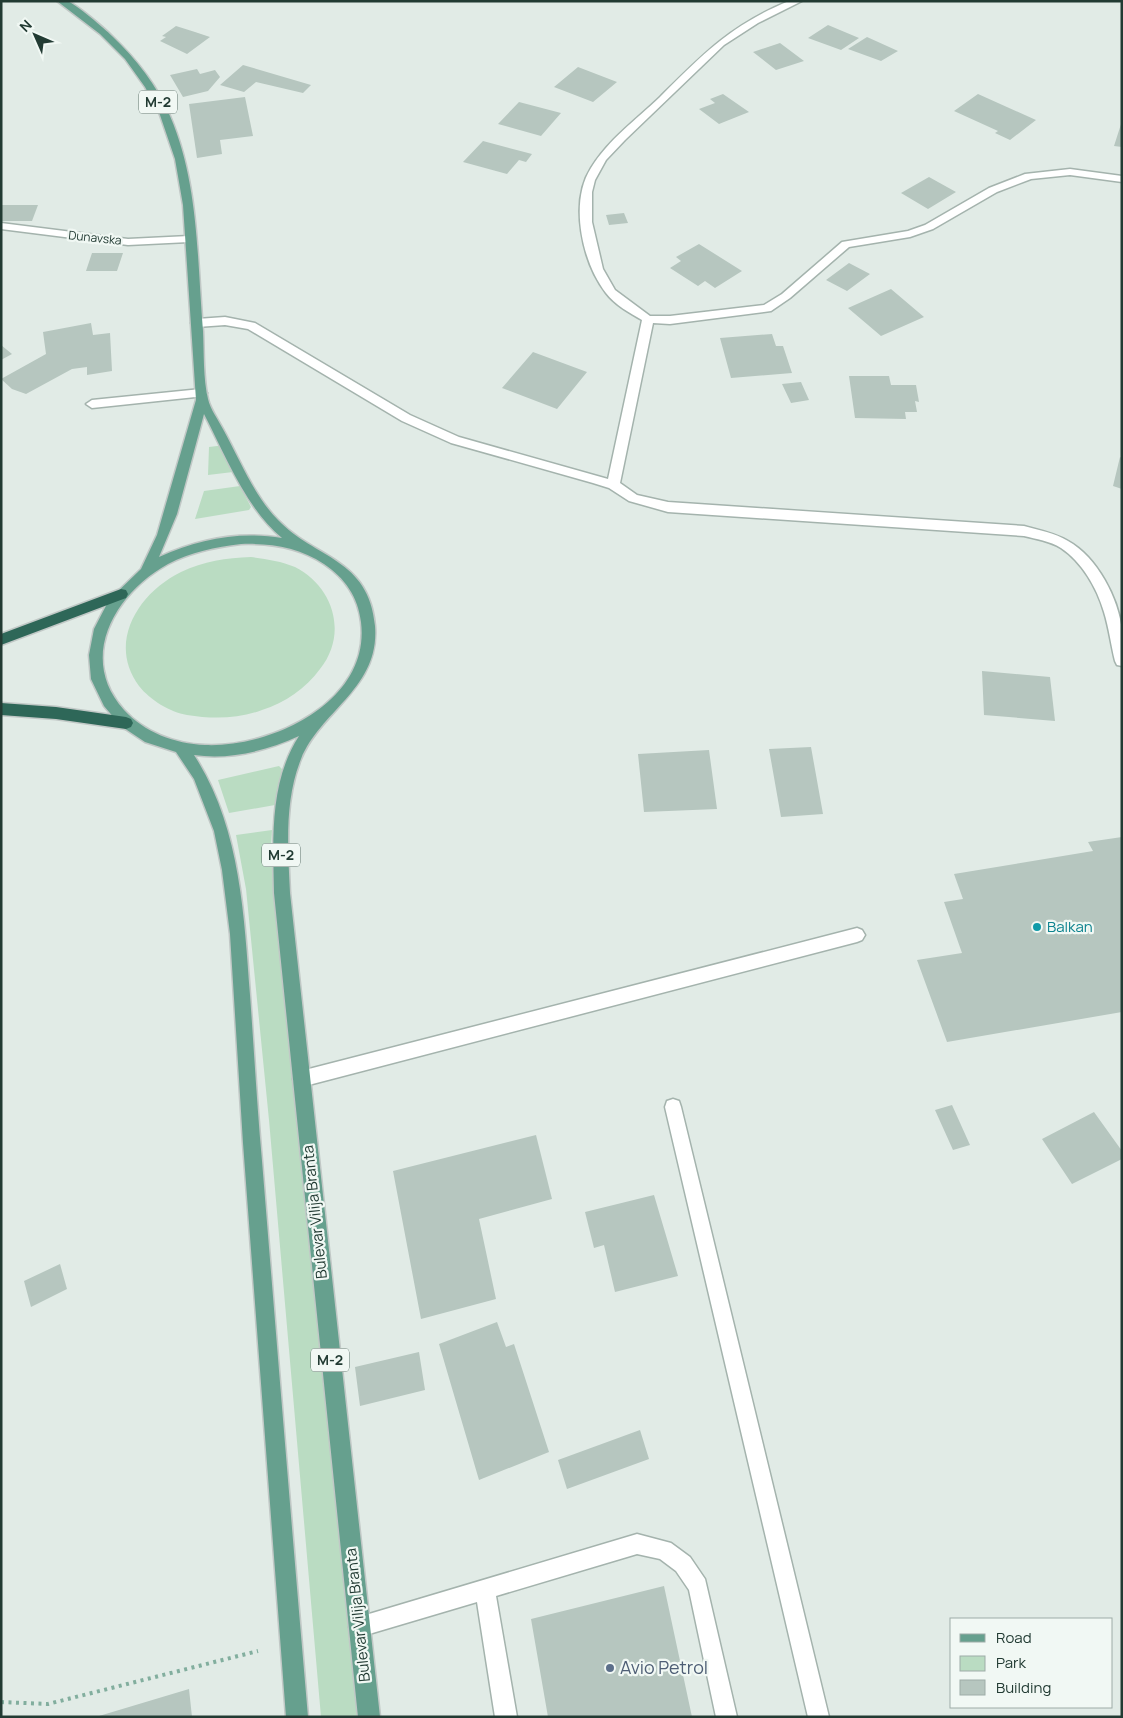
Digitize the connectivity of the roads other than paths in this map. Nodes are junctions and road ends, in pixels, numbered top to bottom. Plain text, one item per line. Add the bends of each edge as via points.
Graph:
1 (61, 1) edge
2 (798, 1) edge
3 (1122, 179) edge
4 (1, 226) edge
5 (189, 239) junction
6 (648, 319) junction
7 (197, 322) junction
8 (202, 397) junction
9 (92, 404) dead end
10 (613, 485) junction
11 (302, 547) junction
12 (146, 572) junction
13 (121, 594) junction
14 (1, 640) edge
15 (1122, 662) edge
16 (1, 709) edge
17 (321, 715) junction
18 (126, 723) junction
19 (181, 748) junction
20 (857, 935) dead end
21 (301, 1079) junction
22 (673, 1107) dead end
23 (485, 1589) junction
24 (359, 1627) junction
25 (297, 1717) edge
26 (369, 1717) edge
27 (506, 1717) edge
28 (727, 1717) edge
29 (819, 1717) edge

1 - 5 main road, M-2 via 112,41 136,67 155,96 180,159 188,205
2 - 6 street via 730,36 608,152 590,179 587,227 602,279 610,291
3 - 6 street via 1070,172 1030,176 993,190 929,227 910,234 846,244 786,296 767,308 670,320
4 - 5 street, Dunavska via 128,242
5 - 7 main road, M-2
6 - 10 street
7 - 8 main road, M-2
7 - 10 street via 225,321 251,326 406,418 455,440
8 - 9 street
8 - 11 main road, M-2 via 248,486 273,523
8 - 12 main road, M-2 via 173,506
10 - 15 street via 633,498 668,507 1024,531 1051,539 1082,561 1100,587 1111,611
11 - 12 main road, M-2 via 258,539 210,543 166,560
11 - 17 main road, M-2 via 320,555 350,578 367,610 370,628 362,665 352,683
12 - 13 main road, M-2
13 - 14 highway
13 - 18 main road, M-2 via 100,627 94,662 103,696
16 - 18 highway
17 - 19 main road, M-2 via 290,734 254,746 217,751
17 - 21 main road, Bulevar Vilija Branta / M-2 via 294,759 282,815 282,893
18 - 19 main road, M-2 via 148,736
19 - 25 main road via 200,777 221,831 230,870 238,934
20 - 21 street
21 - 24 main road, Bulevar Vilija Branta / M-2
22 - 29 street
23 - 24 street
23 - 27 street
23 - 28 street via 637,1544 664,1550 683,1564 698,1586
24 - 26 main road, Bulevar Vilija Branta / M-2

